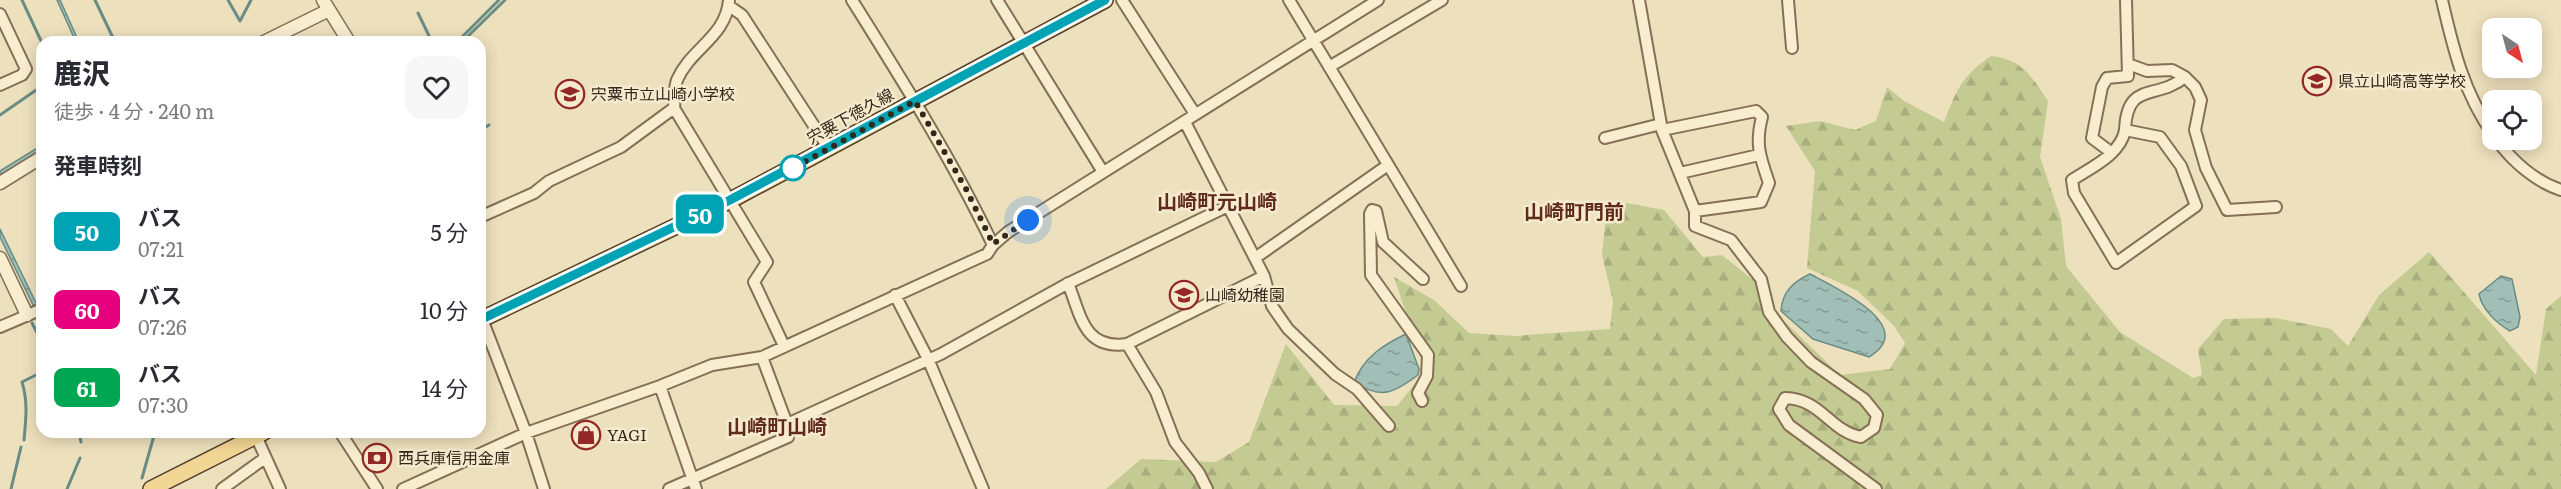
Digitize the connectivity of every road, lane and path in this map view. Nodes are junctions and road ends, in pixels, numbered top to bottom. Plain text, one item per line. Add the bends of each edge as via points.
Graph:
1 (852, 0) edge
2 (997, 0) edge
3 (1105, 0) edge
4 (1122, 0) edge
5 (1289, 0) edge
6 (1378, 0) edge
7 (1639, 0) edge
8 (1788, 0) edge
9 (2126, 0) edge
10 (2442, 0) edge
11 (1437, 1) edge
12 (729, 3) edge
13 (326, 5) edge
14 (0, 14) edge
15 (274, 36) edge
16 (345, 36) edge
17 (1313, 42) junction
18 (1025, 43) junction
19 (1792, 48) dead end
20 (2128, 64) junction
21 (1329, 68) junction
22 (2185, 77) junction
23 (0, 85) edge
24 (915, 101) junction
25 (674, 108) junction
26 (1195, 114) junction
27 (2482, 119) edge
28 (1185, 122) junction
29 (1662, 127) junction
30 (2125, 130) junction
31 (1605, 138) dead end
32 (829, 149) junction
33 (2504, 150) edge
34 (2112, 153) junction
35 (1759, 155) junction
36 (36, 161) edge
37 (1388, 165) junction
38 (1103, 172) junction
39 (1680, 173) junction
40 (0, 183) edge
41 (2561, 190) edge
42 (730, 200) junction
43 (1228, 206) junction
44 (2276, 207) dead end
45 (1695, 211) junction
46 (486, 214) edge
47 (993, 244) junction
48 (0, 258) edge
49 (1255, 258) junction
50 (1264, 276) junction
51 (1423, 279) dead end
52 (1068, 283) junction
53 (1461, 286) dead end
54 (895, 295) junction
55 (36, 311) edge
56 (27, 315) junction
57 (486, 316) edge
58 (0, 327) edge
59 (486, 331) edge
60 (1127, 344) junction
61 (784, 346) junction
62 (762, 357) junction
63 (928, 358) junction
64 (660, 386) junction
65 (1422, 401) dead end
66 (788, 424) junction
67 (1389, 426) dead end
68 (526, 433) junction
69 (252, 438) edge
70 (261, 438) edge
71 (344, 438) edge
72 (265, 458) junction
73 (694, 484) edge
74 (151, 489) edge
75 (222, 489) edge
76 (280, 489) edge
77 (377, 489) edge
78 (402, 489) edge
79 (544, 489) edge
80 (669, 489) edge
81 (983, 489) edge
82 (1207, 489) edge
83 (1876, 489) edge

1 - 24 street
2 - 18 street
3 - 18 main road, 宍粟下徳久線
4 - 26 street
5 - 17 street
6 - 17 street
7 - 29 street
8 - 19 street
9 - 20 street
10 - 27 street via 2463,82
11 - 21 street
12 - 25 street via 724,25 708,39 677,80
12 - 32 street via 742,15
13 - 15 street
13 - 16 street
14 - 23 street via 26,69 22,75
17 - 21 street
17 - 26 street
18 - 24 main road, 宍粟下徳久線
18 - 38 street
20 - 22 street via 2147,71 2172,70
20 - 34 street via 2128,76 2107,78 2102,87 2092,138
21 - 37 street
22 - 30 street via 2175,85 2133,100 2126,109
22 - 44 street via 2196,87 2201,100 2195,129 2206,168 2227,210
24 - 32 main road, 宍粟下徳久線
24 - 47 street
25 - 42 street
25 - 46 street via 621,147
26 - 28 street
28 - 38 street
28 - 43 street
29 - 31 street
29 - 35 street via 1756,111 1762,117 1757,136
29 - 39 street
30 - 34 street via 2123,141
30 - 34 street via 2160,137 2181,166 2196,206 2116,263 2074,193 2072,180
32 - 42 main road, 宍粟下徳久線
33 - 41 street via 2545,184
35 - 39 street
35 - 45 street via 1769,183 1761,202
36 - 40 street
37 - 49 street
37 - 53 street
38 - 47 street
39 - 45 street
42 - 57 main road, 宍粟下徳久線
42 - 61 street via 767,262 754,282
43 - 49 street
43 - 52 street
45 - 83 street via 1695,226 1731,240 1761,279 1769,312 1787,337 1811,362 1864,399 1876,415 1874,428 1861,437 1848,435 1815,406 1800,399 1785,398 1779,409 1789,425
47 - 54 street via 987,254
48 - 56 street
49 - 50 street
50 - 60 street
50 - 67 street via 1272,306 1288,329 1335,374 1357,389
51 - 65 street via 1383,242 1376,211 1372,210 1371,275 1428,355 1427,376 1418,393
52 - 60 street via 1088,333 1112,346
52 - 63 street
54 - 61 street
54 - 63 street
55 - 56 street
56 - 58 street
59 - 68 street
60 - 82 street via 1156,392 1175,442
61 - 62 street
62 - 64 street via 712,365
62 - 66 street
63 - 66 street
63 - 81 street
64 - 68 street
64 - 73 street
66 - 73 street via 788,437
68 - 78 street
68 - 79 street
69 - 74 main road
70 - 72 street
71 - 77 street
72 - 75 street
72 - 76 street
73 - 80 street

